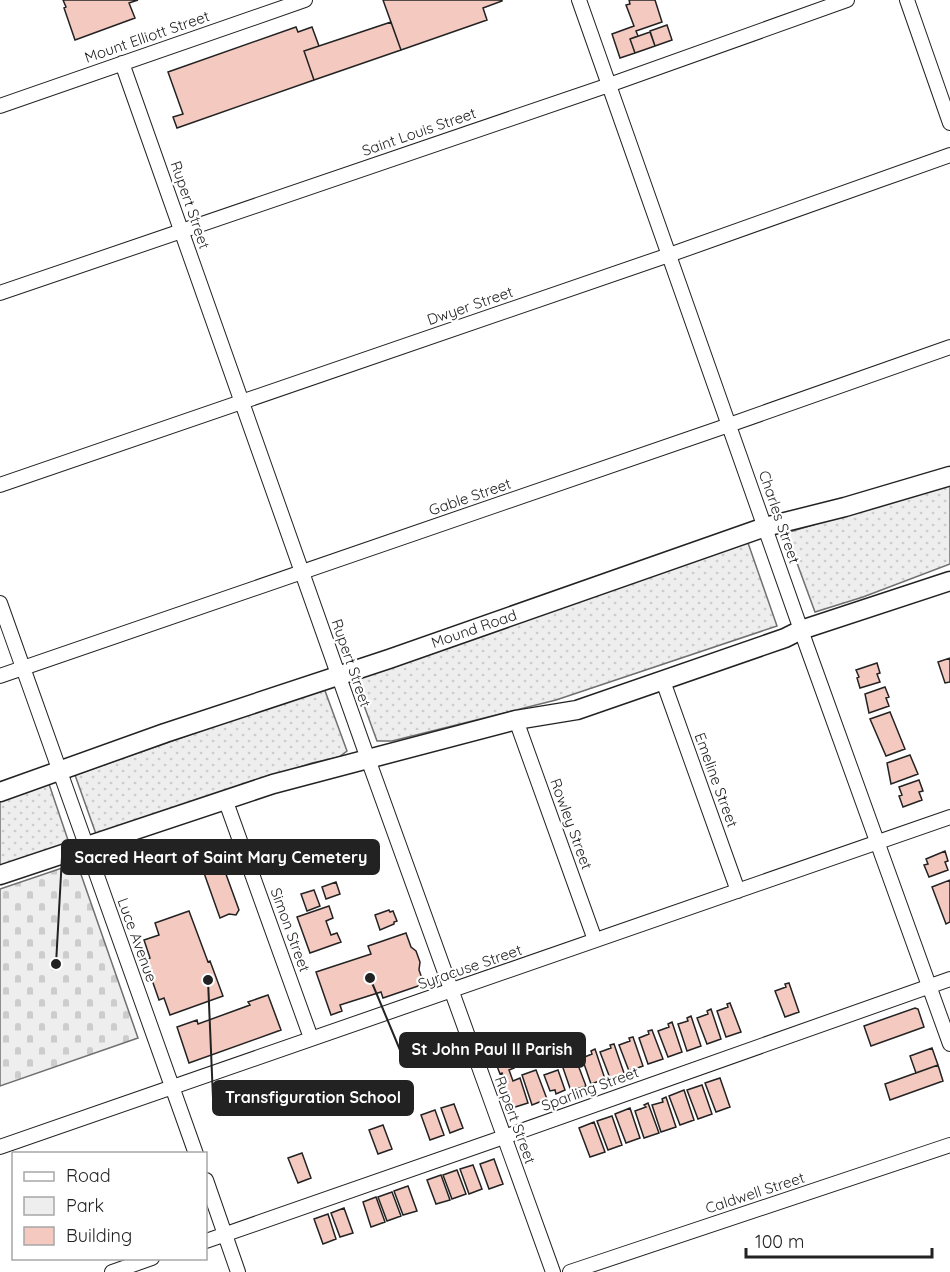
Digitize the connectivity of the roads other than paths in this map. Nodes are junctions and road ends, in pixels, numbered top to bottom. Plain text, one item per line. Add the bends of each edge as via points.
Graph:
1 (305, 0) edge
2 (579, 0) edge
3 (847, 0) edge
4 (907, 0) edge
5 (122, 63) junction
6 (609, 85) junction
7 (0, 105) edge
8 (950, 123) edge
9 (950, 155) edge
10 (182, 231) junction
11 (669, 255) junction
12 (0, 293) edge
13 (950, 347) edge
14 (242, 402) junction
15 (729, 425) junction
16 (950, 476) edge
17 (0, 484) edge
18 (765, 527) junction
19 (302, 572) junction
20 (950, 580) edge
21 (0, 603) edge
22 (801, 630) junction
23 (23, 668) junction
24 (0, 676) edge
25 (338, 676) junction
26 (663, 681) junction
27 (516, 720) junction
28 (368, 759) junction
29 (60, 771) junction
30 (0, 792) edge
31 (225, 799) junction
32 (950, 817) edge
33 (877, 843) junction
34 (86, 845) junction
35 (0, 875) edge
36 (738, 891) junction
37 (594, 940) junction
38 (950, 979) edge
39 (929, 986) junction
40 (451, 991) junction
41 (311, 1038) junction
42 (950, 1044) edge
43 (172, 1087) junction
44 (504, 1137) junction
45 (950, 1145) edge
46 (0, 1147) edge
47 (195, 1152) edge
48 (207, 1183) edge
49 (225, 1234) junction
50 (207, 1240) edge
51 (146, 1260) edge
52 (112, 1272) edge
53 (238, 1272) edge
54 (553, 1272) edge
55 (570, 1272) edge

1 - 5 street, Mount Elliott Street
2 - 6 street, Charles Street
3 - 6 street, Saint Louis Street
4 - 8 street
5 - 7 street, Mount Elliott Street
5 - 10 street, Rupert Street
6 - 10 street, Saint Louis Street
6 - 11 street, Charles Street
9 - 11 street, Dwyer Street
10 - 12 street, Saint Louis Street
10 - 14 street, Rupert Street
11 - 14 street, Dwyer Street
11 - 15 street, Charles Street
13 - 15 street, Gable Street
14 - 17 street, Dwyer Street
14 - 19 street, Rupert Street
15 - 18 street, Charles Street
15 - 19 street, Gable Street
16 - 18 main road, Mound Road
18 - 22 street, Charles Street
18 - 25 main road, Mound Road
19 - 23 street, Gable Street
19 - 25 street, Rupert Street
20 - 22 main road
21 - 23 street, Luce Avenue
22 - 26 main road
22 - 33 street, Charles Street
23 - 24 street, Gable Street
23 - 29 street, Luce Avenue
25 - 28 street, Rupert Street
25 - 29 main road, Mound Road
26 - 27 main road via 577,710
26 - 36 street, Emeline Street
27 - 28 main road
27 - 37 street, Rowley Street
28 - 31 main road
28 - 40 street, Rupert Street
29 - 30 main road, Mound Road
29 - 34 street, Luce Avenue
31 - 34 main road
31 - 41 street, Simon Street
32 - 33 street, Syracuse Street
33 - 36 street, Syracuse Street
33 - 39 street, Charles Street
34 - 35 main road
34 - 43 street, Luce Avenue
36 - 37 street, Syracuse Street
37 - 40 street, Syracuse Street
38 - 39 street, Sparling Street
39 - 42 street, Charles Street
39 - 44 street, Sparling Street
40 - 41 street, Syracuse Street
40 - 44 street, Rupert Street
41 - 43 street, Syracuse Street
43 - 46 street, Syracuse Street
43 - 47 street, Luce Avenue
44 - 49 street, Sparling Street
44 - 54 street, Rupert Street
45 - 55 street, Caldwell Street
48 - 49 street
49 - 50 street, Sparling Street
49 - 53 street
51 - 52 street

